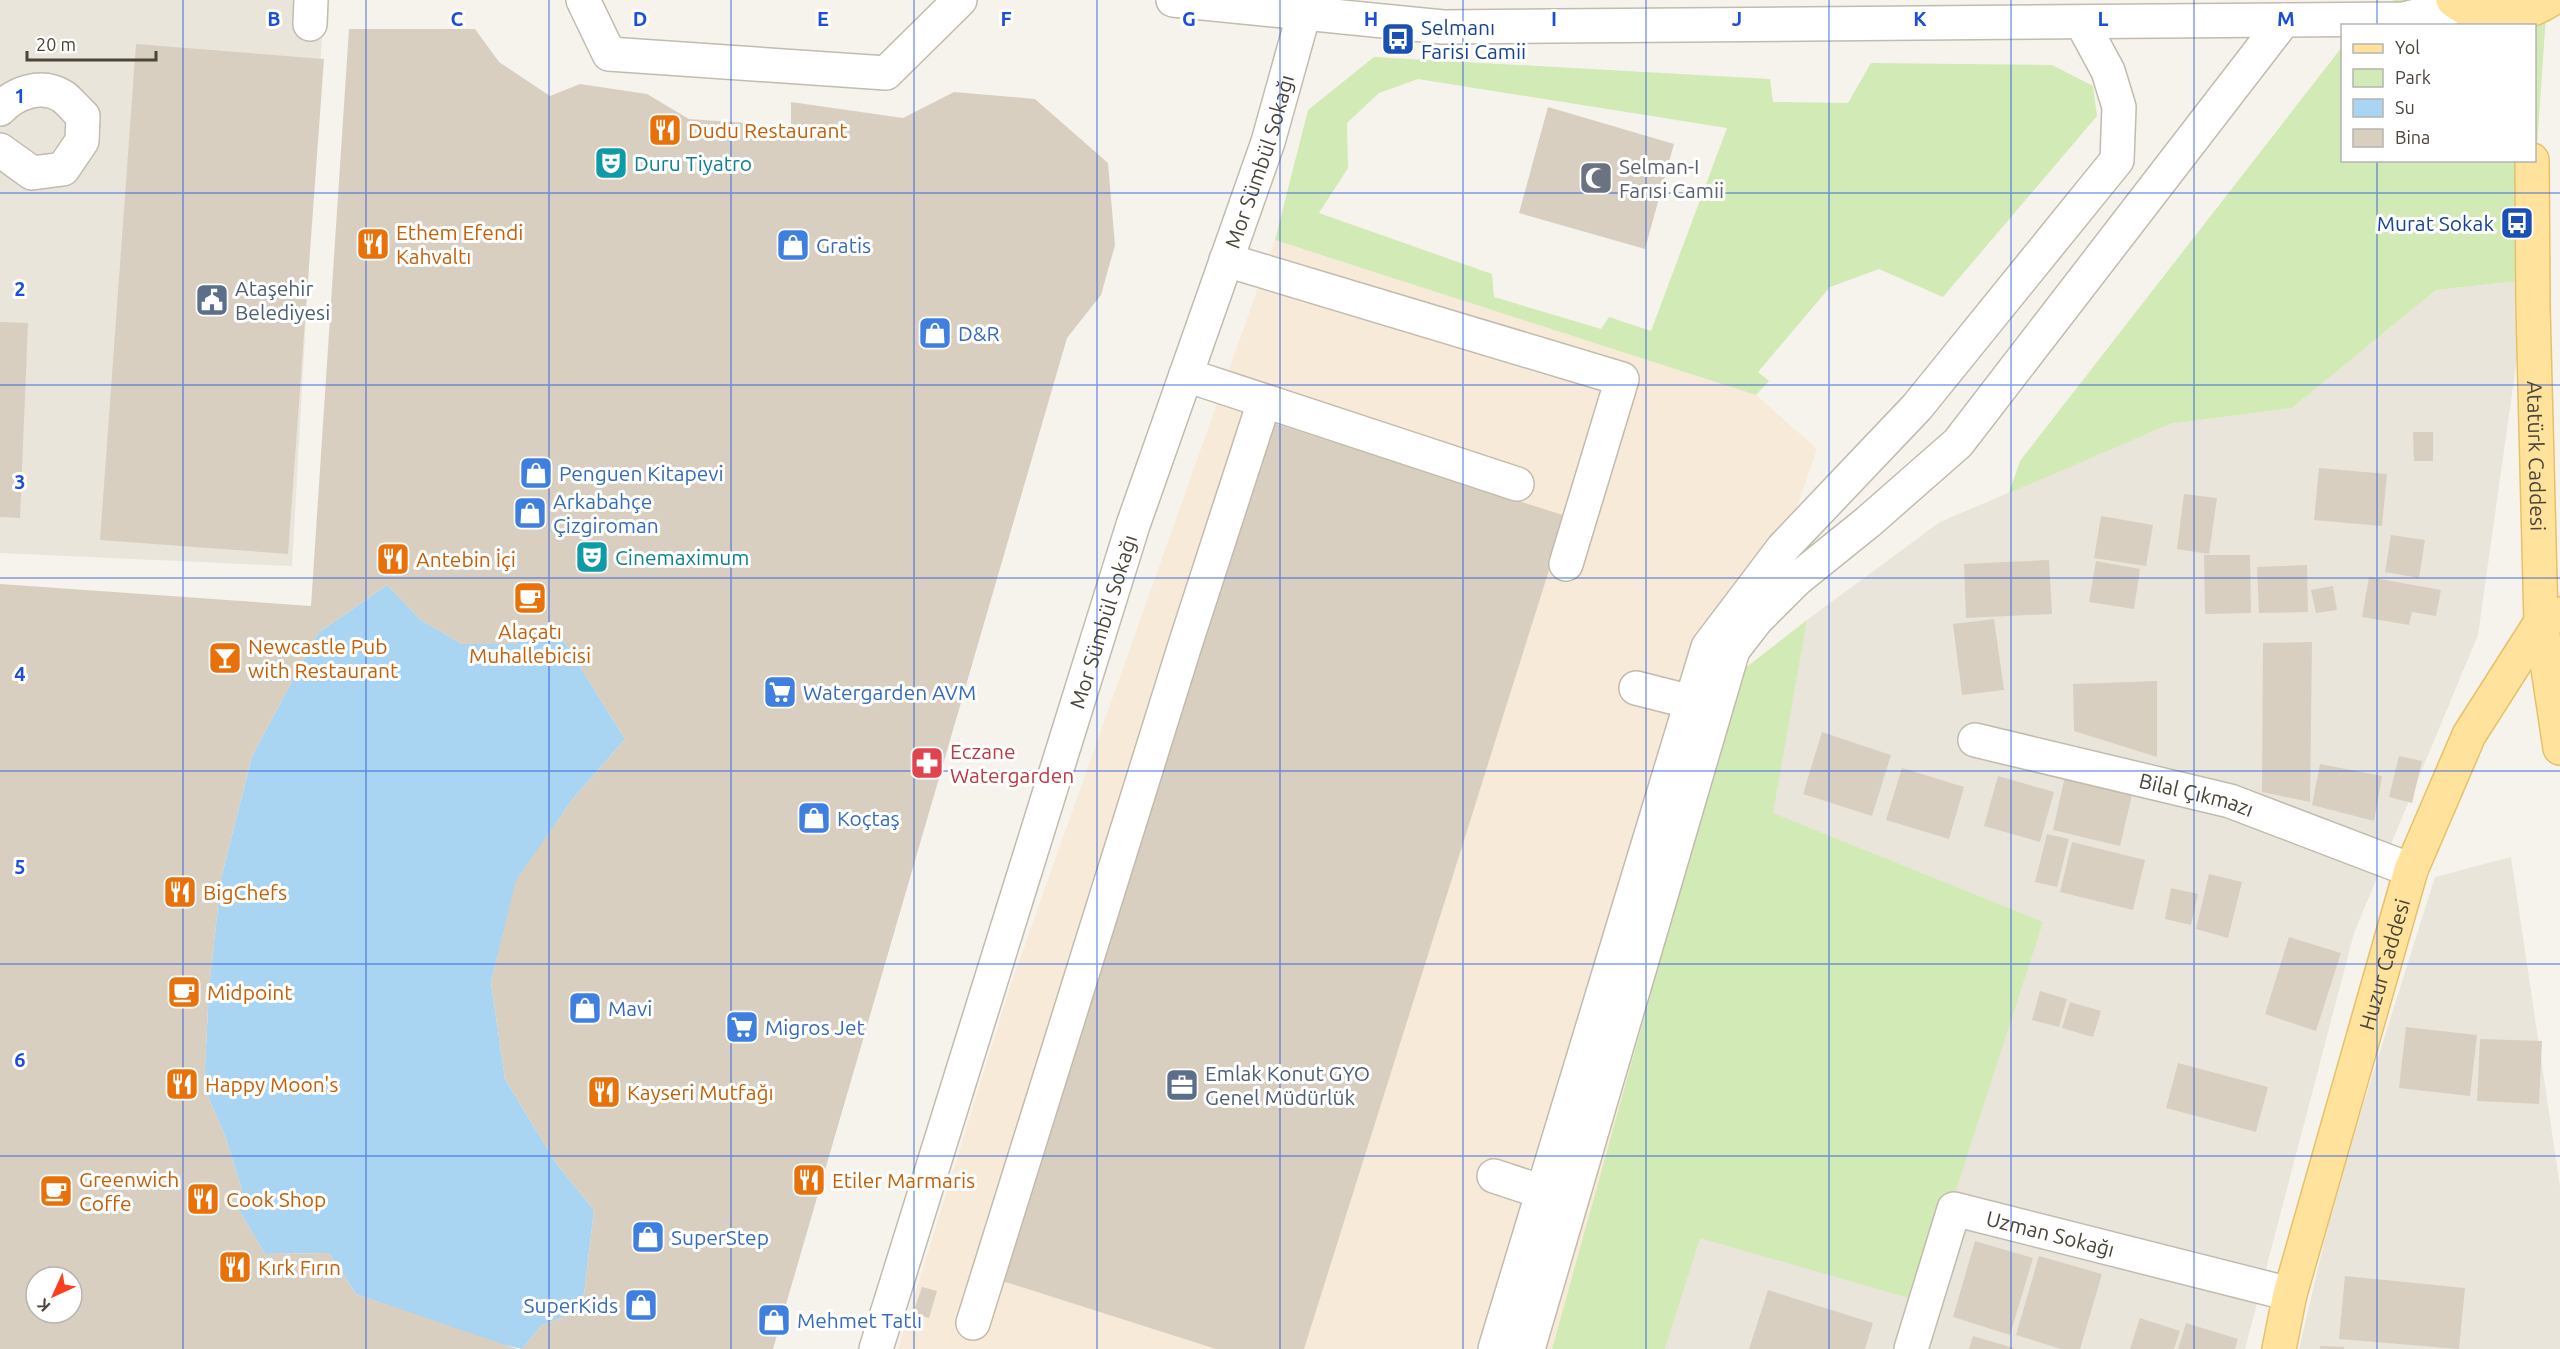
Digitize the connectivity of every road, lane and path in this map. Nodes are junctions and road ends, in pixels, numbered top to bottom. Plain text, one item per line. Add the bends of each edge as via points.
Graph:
1 (583, 0) edge
2 (960, 0) edge
3 (1173, 0) edge
4 (2550, 0) edge
5 (1305, 7) edge
6 (2470, 11) edge
7 (2284, 20) junction
8 (2082, 23) junction
9 (0, 109) edge
10 (0, 150) edge
11 (2532, 162) edge
12 (1226, 260) junction
13 (1186, 375) junction
14 (1264, 402) junction
15 (1516, 484) dead end
16 (1566, 564) dead end
17 (2550, 618) edge
18 (1636, 687) dead end
19 (1702, 705) junction
20 (1975, 740) dead end
21 (2560, 748) edge
22 (2411, 870) junction
23 (1494, 1176) dead end
24 (1556, 1197) junction
25 (2290, 1294) junction
26 (973, 1323) dead end
27 (876, 1349) edge
28 (1495, 1349) edge
29 (1528, 1349) edge
30 (1911, 1349) edge
31 (2279, 1349) edge

1 - 2 street via 609,54 886,73
3 - 5 street
4 - 6 main road via 2529,12 2507,16
5 - 8 street via 1443,27
5 - 12 street, Mor Sümbül Sokağı via 1268,142
6 - 7 street via 2403,19
7 - 8 street
7 - 19 street via 1958,443 1796,580 1757,619 1733,650
8 - 19 street via 2108,71 2119,108 2118,160 1917,407 1783,548 1733,611 1708,647
9 - 10 street via 10,98 35,89 61,95 83,116 82,141 63,169 32,173
11 - 17 main road, Atatürk Caddesi via 2533,307
12 - 13 street, Mor Sümbül Sokağı
12 - 16 street via 1622,379
13 - 14 street
13 - 27 street, Mor Sümbül Sokağı via 1133,525
14 - 15 street
14 - 26 street
17 - 21 main road, Atatürk Caddesi
17 - 22 main road, Huzur Caddesi via 2469,735
18 - 19 street
19 - 24 street
20 - 22 street, Bilal Çıkmazı via 2230,801
22 - 25 main road, Huzur Caddesi
23 - 24 street
24 - 28 street
24 - 29 street
25 - 30 street, Uzman Sokağı via 1954,1209
25 - 31 main road, Huzur Caddesi

